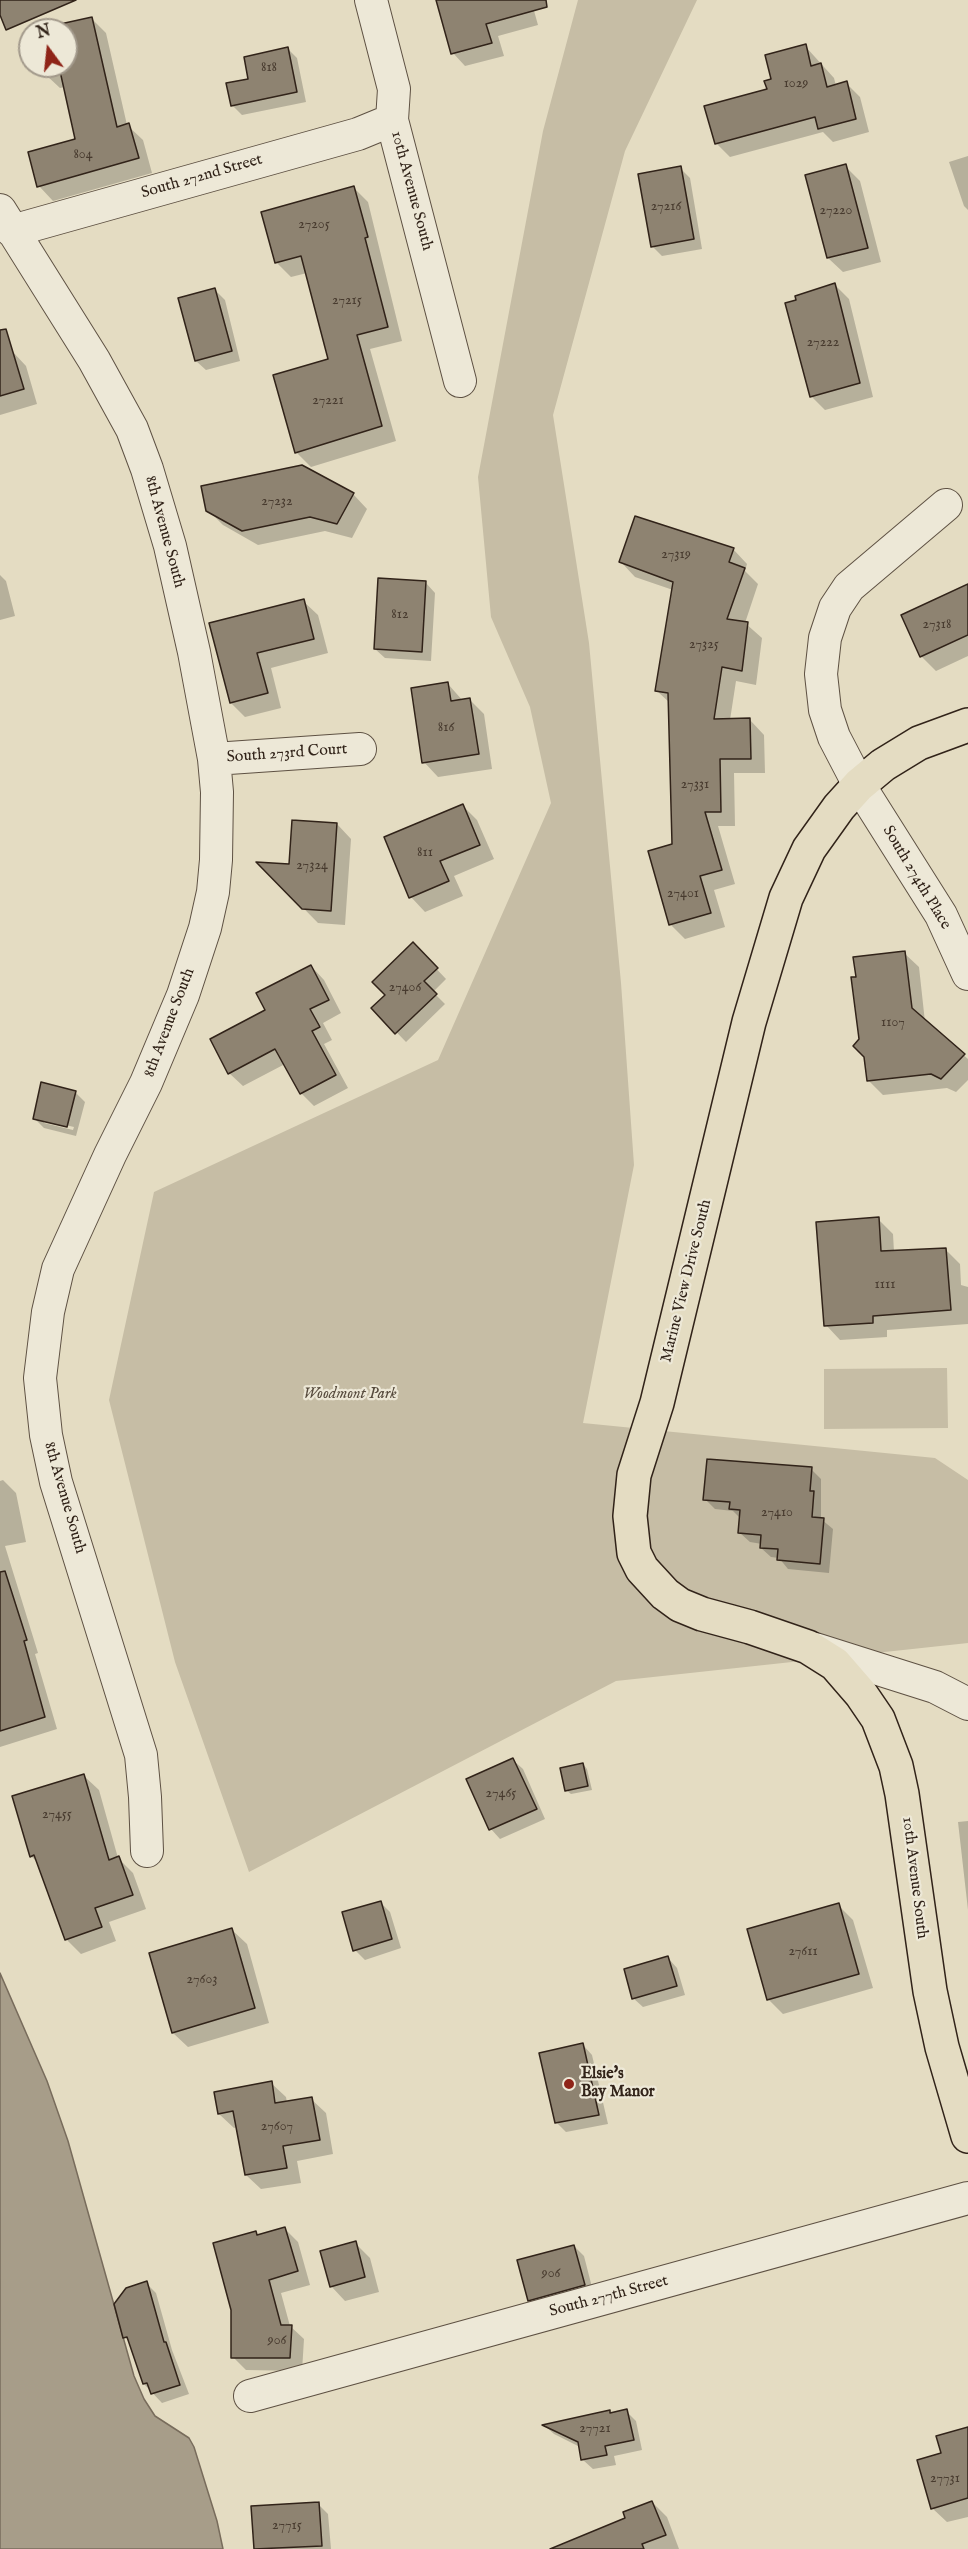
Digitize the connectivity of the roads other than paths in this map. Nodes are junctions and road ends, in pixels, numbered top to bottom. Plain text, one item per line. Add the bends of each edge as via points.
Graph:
1 (371, 0) edge
2 (392, 120) junction
3 (6, 220) edge
4 (460, 381) dead end
5 (946, 506) dead end
6 (968, 725) edge
7 (360, 749) dead end
8 (214, 759) junction
9 (859, 785) junction
10 (968, 974) edge
11 (808, 1647) junction
12 (968, 1704) edge
13 (147, 1851) dead end
14 (968, 2136) edge
15 (968, 2198) edge
16 (250, 2396) dead end

1 - 2 street, 10th Avenue South via 394,89
2 - 3 street, South 272nd Street via 358,134
2 - 4 street, 10th Avenue South
3 - 8 street, 8th Avenue South via 132,429 170,546
5 - 9 street, South 274th Place via 849,587 835,608 825,638 821,674 825,710
6 - 9 main road, Marine View Drive South via 919,743
7 - 8 street, South 273rd Court
8 - 13 street, 8th Avenue South via 217,849 205,928 183,995 146,1083 58,1269 40,1378 56,1482 141,1755
9 - 10 street, South 274th Place via 941,915
9 - 11 main road, Marine View Drive South via 809,849 786,898 749,1022 631,1495 634,1554 664,1594 702,1614
11 - 12 street, Marine View Drive South via 935,1687
11 - 14 main road, 10th Avenue South via 835,1664 861,1694 878,1719 896,1766 927,1975 942,2047
15 - 16 street, South 277th Street

